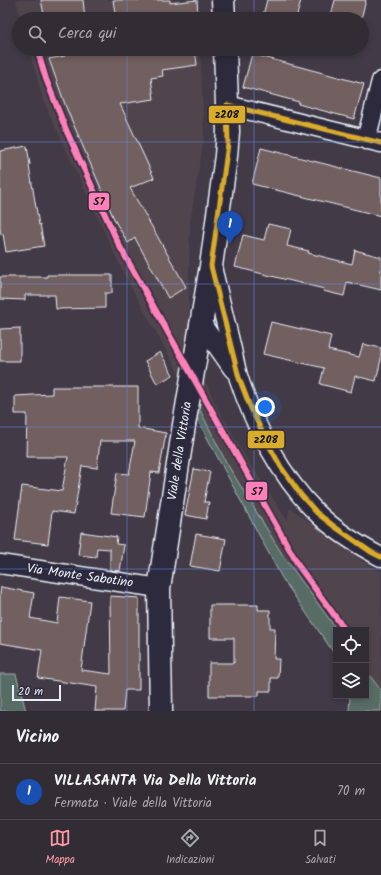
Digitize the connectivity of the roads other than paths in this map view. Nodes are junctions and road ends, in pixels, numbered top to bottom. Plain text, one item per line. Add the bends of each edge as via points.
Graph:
1 (223, 0) edge
2 (224, 12) edge
3 (225, 56) edge
4 (381, 81) edge
5 (227, 105) junction
6 (374, 141) edge
7 (211, 266) junction
8 (202, 323) junction
9 (239, 378) junction
10 (381, 557) edge
11 (0, 564) edge
12 (159, 588) junction
13 (161, 711) edge

1 - 2 street
3 - 5 street, Viale della Vittoria
4 - 6 street
5 - 6 street
5 - 7 street, Viale della Vittoria via 226,156
7 - 8 street, Viale della Vittoria
7 - 9 street
8 - 9 street
8 - 12 street, Viale della Vittoria
9 - 10 street via 266,440 301,495 317,513 335,527
11 - 12 street, Via Monte Sabotino
12 - 13 street, Viale della Vittoria

